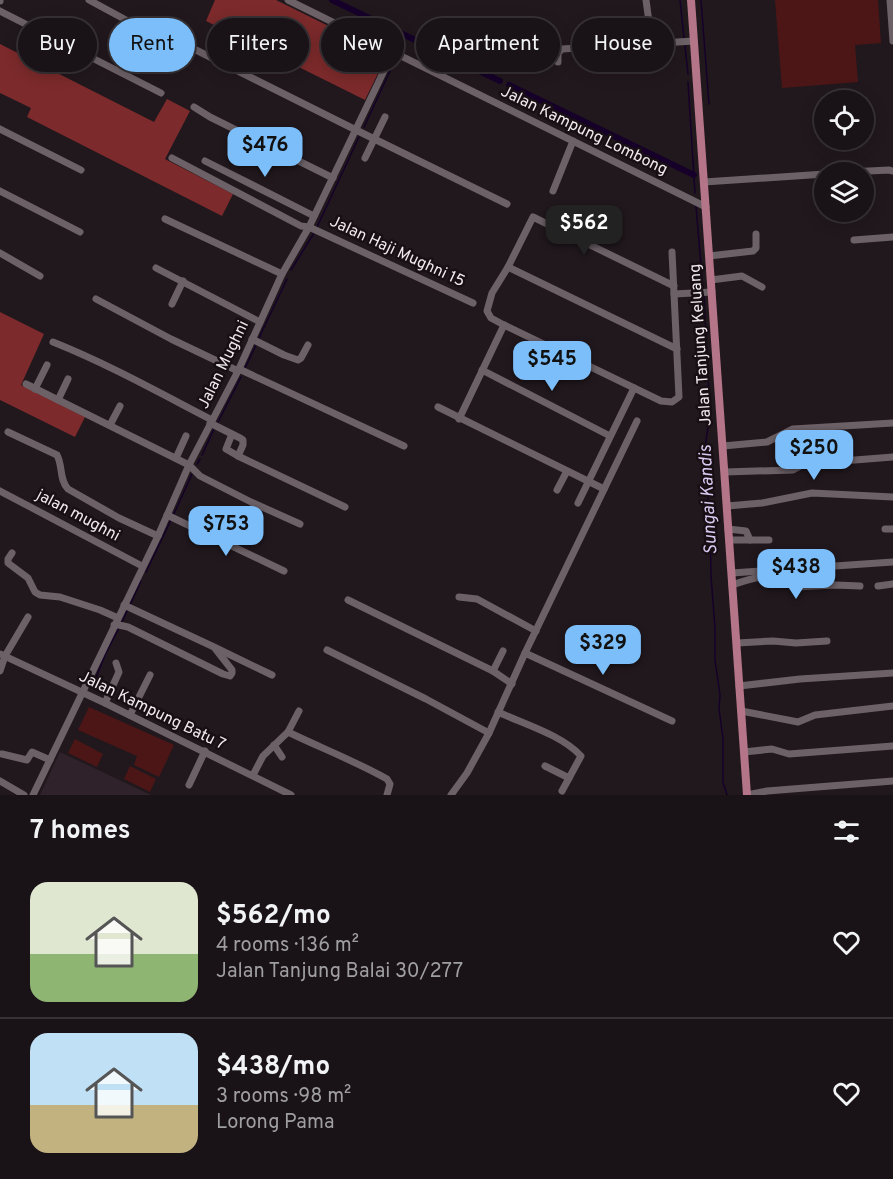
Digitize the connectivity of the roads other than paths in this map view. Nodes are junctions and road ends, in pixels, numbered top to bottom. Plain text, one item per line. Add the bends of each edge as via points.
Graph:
1 (89, 0) edge
2 (288, 0) edge
3 (646, 0) edge
4 (692, 0) edge
5 (890, 0) edge
6 (298, 2) edge
7 (0, 11) edge
8 (122, 18) edge
9 (328, 18) edge
10 (648, 18) edge
11 (693, 41) junction
12 (893, 41) edge
13 (196, 50) dead end
14 (560, 51) edge
15 (404, 57) edge
16 (384, 72) edge
17 (161, 93) dead end
18 (194, 107) dead end
19 (385, 117) dead end
20 (0, 129) edge
21 (356, 130) junction
22 (375, 139) junction
23 (573, 141) junction
24 (172, 158) dead end
25 (366, 158) dead end
26 (205, 161) dead end
27 (81, 170) dead end
28 (874, 171) edge
29 (893, 171) edge
30 (814, 175) edge
31 (333, 178) junction
32 (704, 182) junction
33 (0, 191) edge
34 (553, 191) dead end
35 (507, 204) dead end
36 (706, 207) junction
37 (314, 216) junction
38 (165, 219) dead end
39 (309, 227) junction
40 (80, 232) dead end
41 (756, 234) dead end
42 (893, 237) edge
43 (854, 240) dead end
44 (672, 252) dead end
45 (0, 253) edge
46 (709, 256) junction
47 (508, 267) junction
48 (156, 268) dead end
49 (282, 274) junction
50 (40, 276) dead end
51 (711, 280) junction
52 (183, 282) junction
53 (762, 288) dead end
54 (674, 290) junction
55 (706, 292) junction
56 (96, 299) dead end
57 (473, 303) dead end
58 (172, 304) dead end
59 (260, 322) junction
60 (504, 325) junction
61 (254, 340) junction
62 (53, 342) dead end
63 (308, 345) dead end
64 (677, 349) junction
65 (47, 365) dead end
66 (238, 370) junction
67 (482, 370) junction
68 (68, 379) dead end
69 (26, 384) dead end
70 (634, 388) junction
71 (36, 389) junction
72 (58, 400) junction
73 (120, 406) dead end
74 (438, 407) dead end
75 (459, 419) junction
76 (638, 421) dead end
77 (211, 422) junction
78 (893, 423) edge
79 (110, 425) junction
80 (8, 432) dead end
81 (232, 434) junction
82 (186, 436) dead end
83 (610, 436) junction
84 (404, 446) dead end
85 (728, 446) junction
86 (238, 456) junction
87 (893, 457) edge
88 (176, 458) junction
89 (189, 465) junction
90 (567, 471) junction
91 (730, 472) junction
92 (589, 482) junction
93 (604, 489) junction
94 (557, 490) dead end
95 (0, 491) edge
96 (893, 496) edge
97 (578, 503) dead end
98 (732, 506) junction
99 (345, 507) dead end
100 (167, 516) junction
101 (300, 524) dead end
102 (729, 529) junction
103 (158, 536) junction
104 (729, 540) junction
105 (750, 540) junction
106 (769, 540) dead end
107 (12, 553) dead end
108 (893, 562) edge
109 (142, 566) junction
110 (284, 571) dead end
111 (736, 573) junction
112 (893, 584) edge
113 (732, 585) junction
114 (860, 586) dead end
115 (878, 586) dead end
116 (459, 597) dead end
117 (348, 600) dead end
118 (127, 607) junction
119 (28, 617) dead end
120 (118, 623) junction
121 (536, 631) junction
122 (827, 642) dead end
123 (736, 643) junction
124 (214, 647) junction
125 (327, 650) dead end
126 (503, 651) dead end
127 (525, 653) junction
128 (2, 655) edge
129 (116, 663) dead end
130 (0, 671) edge
131 (493, 671) junction
132 (893, 673) edge
133 (150, 675) dead end
134 (272, 675) dead end
135 (512, 684) junction
136 (745, 685) junction
137 (82, 692) junction
138 (105, 703) junction
139 (893, 706) edge
140 (299, 711) dead end
141 (498, 712) junction
142 (746, 712) junction
143 (130, 715) junction
144 (672, 722) dead end
145 (288, 732) junction
146 (489, 733) junction
147 (274, 745) junction
148 (893, 746) edge
149 (205, 751) junction
150 (748, 752) junction
151 (2, 754) dead end
152 (282, 757) dead end
153 (50, 760) junction
154 (545, 766) dead end
155 (253, 775) junction
156 (569, 778) junction
157 (0, 781) edge
158 (893, 781) edge
159 (189, 785) dead end
160 (562, 791) dead end
161 (24, 795) edge
162 (33, 795) edge
163 (291, 795) edge
164 (387, 795) edge
165 (451, 795) edge
166 (747, 795) edge

1 - 8 street
2 - 6 street, Jalan Kampung Lombong
3 - 10 street
4 - 11 main road, Jalan Tanjung Keluang
5 - 12 street
6 - 9 street, Jalan Kampung Lombong
7 - 17 street
11 - 14 street
11 - 32 main road, Jalan Tanjung Keluang
13 - 21 street
15 - 23 street, Jalan Kampung Lombong
16 - 21 street, Jalan Mughni
18 - 31 street
19 - 22 street
20 - 27 street
21 - 22 street
21 - 31 street, Jalan Mughni
22 - 25 street
22 - 35 street
23 - 34 street
23 - 36 street, Jalan Kampung Lombong
24 - 39 street, Jalan Haji Mughni 15
26 - 37 street
28 - 29 street
30 - 32 street
31 - 37 street, Jalan Mughni
32 - 36 main road, Jalan Tanjung Keluang
33 - 40 street
36 - 46 main road, Jalan Tanjung Keluang
37 - 39 street, Jalan Mughni
38 - 49 street
39 - 49 street, Jalan Mughni
39 - 57 street, Jalan Haji Mughni 15
41 - 46 street via 753,251
42 - 43 street
44 - 54 street
45 - 50 street
46 - 51 main road, Jalan Tanjung Keluang
47 - 54 street via 533,217
47 - 60 street via 489,299 487,311
47 - 64 street
48 - 52 street
49 - 59 street, Jalan Mughni
51 - 53 street via 742,276
51 - 55 main road, Jalan Tanjung Keluang
52 - 58 street
52 - 59 street
54 - 55 street
54 - 64 street
55 - 85 main road, Jalan Tanjung Keluang
56 - 66 street
59 - 61 street, Jalan Mughni
60 - 67 street
60 - 70 street
61 - 63 street via 298,360
61 - 66 street, Jalan Mughni
62 - 77 street via 137,381
64 - 70 street via 679,397 672,402 661,401
65 - 71 street
66 - 77 street, Jalan Mughni
66 - 84 street
67 - 75 street
67 - 83 street
68 - 72 street
69 - 71 street
70 - 83 street
71 - 72 street
72 - 79 street
73 - 79 street
74 - 75 street
75 - 90 street
76 - 93 street
77 - 81 street
77 - 89 street, Jalan Mughni
78 - 85 street via 793,429 767,442
79 - 88 street
80 - 103 street via 57,456 68,489
81 - 86 street via 243,440
81 - 86 street via 226,449
82 - 88 street
83 - 92 street
85 - 91 main road, Jalan Tanjung Keluang
86 - 99 street
87 - 91 street via 804,464 793,470
88 - 89 street
89 - 100 street, Jalan Mughni
89 - 101 street via 200,476
90 - 92 street
90 - 94 street
91 - 98 main road, Jalan Tanjung Keluang
92 - 93 street
92 - 97 street
93 - 121 street
95 - 109 street, jalan mughni
96 - 98 street via 812,493
98 - 102 main road, Jalan Tanjung Keluang
100 - 103 street, Jalan Mughni
100 - 110 street
102 - 104 main road, Jalan Tanjung Keluang
102 - 105 street via 746,531
103 - 109 street, Jalan Mughni
104 - 105 street
104 - 111 main road, Jalan Tanjung Keluang
105 - 106 street
107 - 120 street via 8,563 28,578 38,594 100,610
108 - 111 street
109 - 118 street, Jalan Mughni
111 - 113 main road, Jalan Tanjung Keluang
112 - 115 street
113 - 114 street via 765,577 783,578 796,587
113 - 123 main road, Jalan Tanjung Keluang
116 - 121 street via 477,599
117 - 131 street
118 - 120 street, Jalan Mughni
118 - 124 street
119 - 128 street
120 - 124 street via 230,676 232,670
120 - 137 street, Jalan Mughni
121 - 127 street
122 - 123 street
123 - 136 main road, Jalan Tanjung Keluang
124 - 134 street
125 - 146 street
126 - 131 street
127 - 135 street
127 - 144 street
128 - 130 street
128 - 137 street, Jalan Kampung Batu 7
129 - 138 street via 119,672
131 - 135 street
132 - 136 street
133 - 143 street
135 - 141 street
136 - 142 main road, Jalan Tanjung Keluang
137 - 138 street, Jalan Kampung Batu 7
137 - 153 street, Jalan Mughni
138 - 143 street, Jalan Kampung Batu 7
139 - 142 street via 815,715 798,722
140 - 145 street
141 - 146 street
141 - 156 street via 573,748 580,756
142 - 150 main road, Jalan Tanjung Keluang
143 - 149 street, Jalan Kampung Batu 7
145 - 147 street
145 - 164 street via 387,779
146 - 165 street
147 - 152 street
147 - 155 street
148 - 150 street via 789,754 772,749
149 - 155 street, Jalan Kampung Batu 7
149 - 159 street
150 - 166 main road, Jalan Tanjung Keluang
151 - 153 street via 27,760 32,752
153 - 162 street, Jalan Mughni
154 - 156 street
155 - 163 street, Jalan Kampung Batu 7
156 - 160 street
157 - 161 street
158 - 166 street

